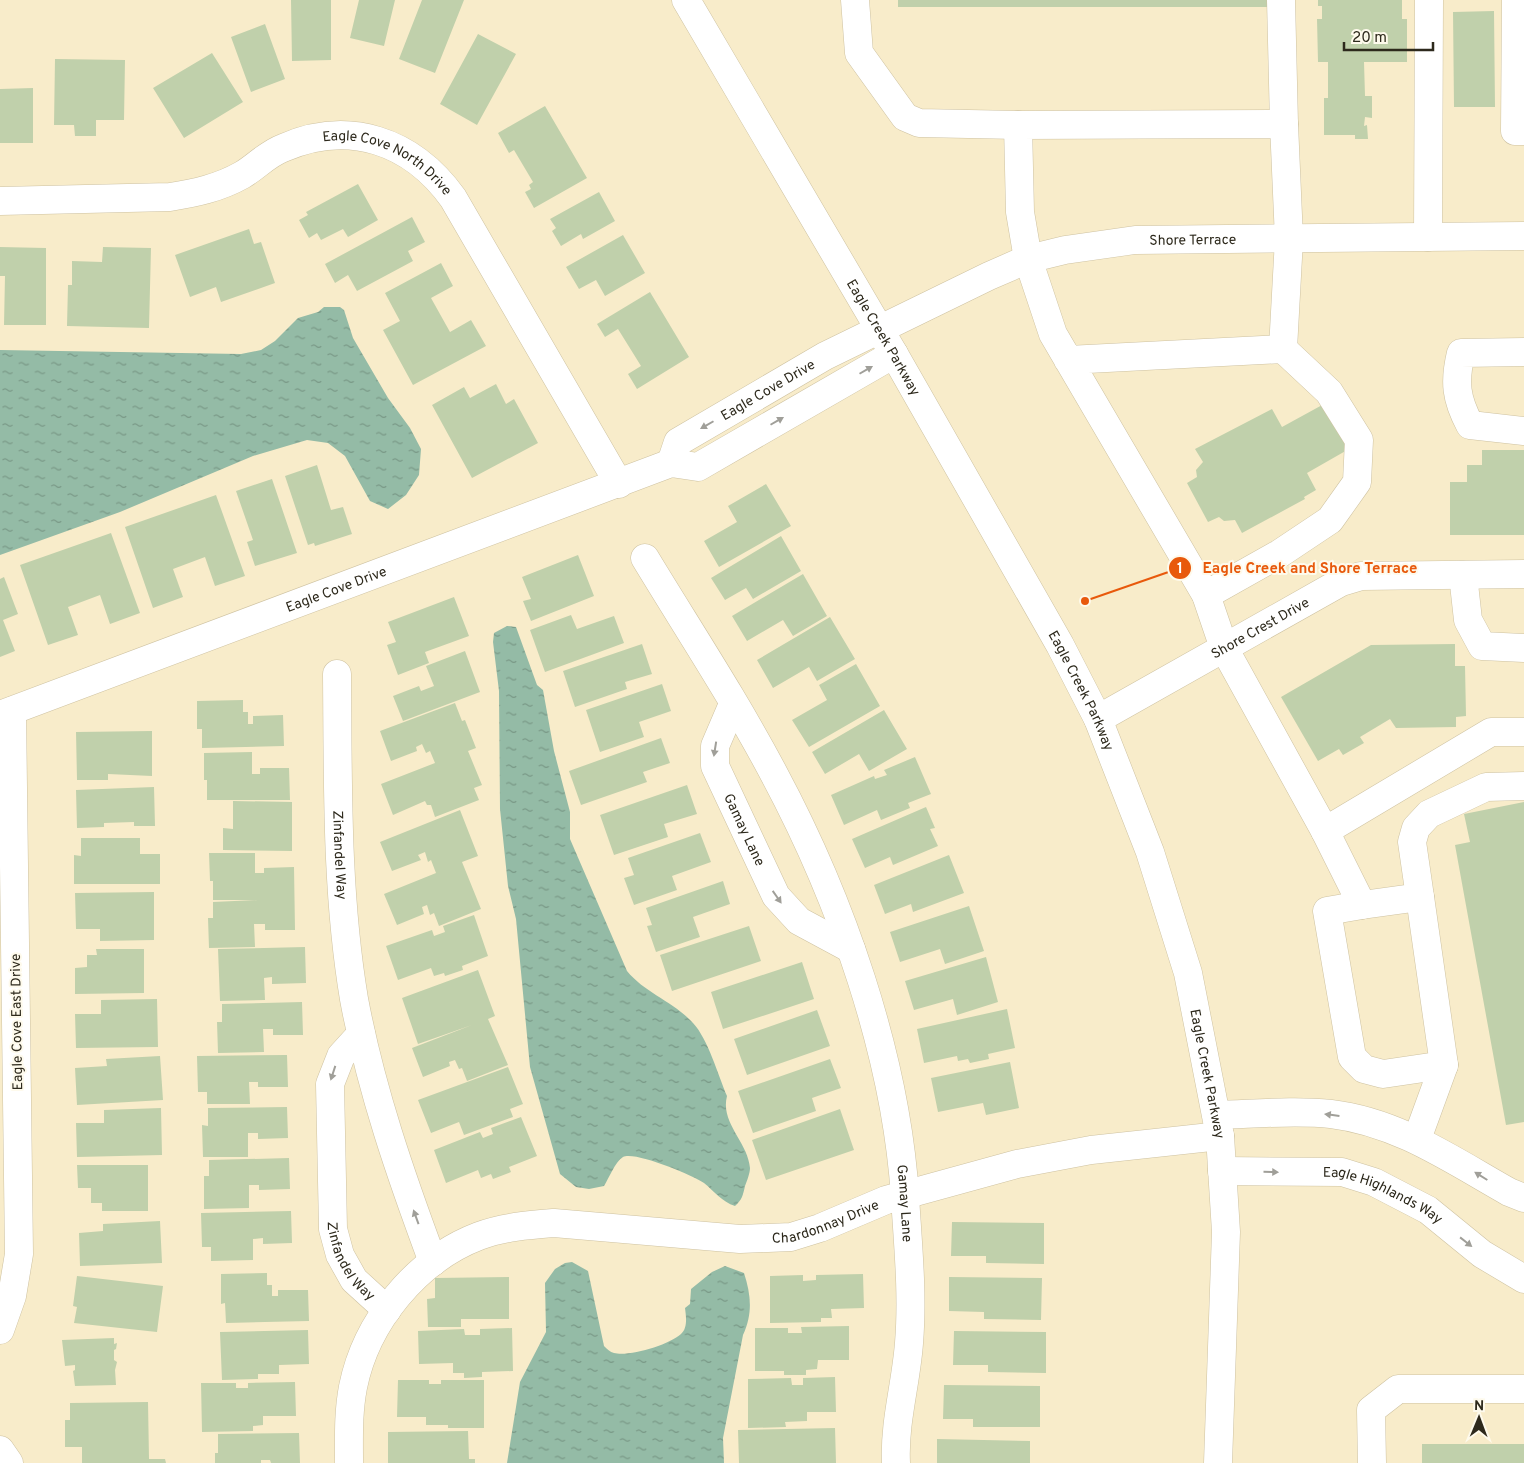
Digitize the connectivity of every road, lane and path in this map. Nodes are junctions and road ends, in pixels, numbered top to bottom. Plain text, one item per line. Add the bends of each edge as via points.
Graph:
1 (686, 0) edge
2 (855, 0) edge
3 (1281, 0) edge
4 (1429, 0) edge
5 (1516, 0) edge
6 (1284, 124) junction
7 (1018, 125) junction
8 (1524, 131) edge
9 (0, 200) edge
10 (1524, 236) edge
11 (1428, 237) junction
12 (1289, 239) junction
13 (1028, 259) junction
14 (880, 331) junction
15 (1283, 349) junction
16 (1524, 352) edge
17 (894, 354) junction
18 (1068, 360) junction
19 (1524, 431) edge
20 (671, 463) junction
21 (619, 484) junction
22 (644, 558) dead end
23 (1524, 574) edge
24 (1463, 575) junction
25 (1206, 595) junction
26 (1224, 648) junction
27 (1524, 648) edge
28 (337, 674) dead end
29 (733, 704) junction
30 (6, 713) edge
31 (1098, 719) junction
32 (1524, 732) edge
33 (1524, 786) edge
34 (1325, 832) junction
35 (1420, 897) junction
36 (1362, 905) junction
37 (851, 949) junction
38 (361, 1034) junction
39 (1444, 1065) junction
40 (1218, 1126) junction
41 (1417, 1139) junction
42 (1222, 1171) junction
43 (905, 1194) junction
44 (1524, 1198) edge
45 (433, 1262) junction
46 (1524, 1279) edge
47 (387, 1310) junction
48 (0, 1330) edge
49 (1524, 1389) edge
50 (0, 1450) edge
51 (9, 1463) edge
52 (348, 1463) edge
53 (896, 1463) edge
54 (1218, 1463) edge
55 (1372, 1463) edge

1 - 14 street, Eagle Creek Parkway
2 - 7 street via 859,54 905,117 919,123
3 - 6 street
4 - 11 street
5 - 8 street via 1515,131
6 - 7 street
6 - 12 street
7 - 13 street via 1020,212
9 - 21 street, Eagle Cove North Drive via 170,198 191,194 222,186 283,147 323,135 365,136 403,150 426,166 453,198
10 - 11 street, Shore Terrace
11 - 12 street, Shore Terrace
12 - 13 street, Shore Terrace via 1135,240
12 - 15 street
13 - 14 street, Shore Terrace
13 - 18 street via 1053,334
14 - 17 street, Eagle Creek Parkway
14 -> 20 street, Eagle Cove Drive via 825,356 678,442
15 - 18 street
15 - 25 street via 1329,392 1359,440 1357,482 1330,520 1279,554
16 - 19 street via 1461,353 1457,369 1459,405 1470,425
20 -> 17 street via 698,467
17 - 31 street, Eagle Creek Parkway via 1022,576
18 - 25 street
20 - 21 street, Eagle Cove Drive
21 - 30 street, Eagle Cove Drive
22 - 29 street, Gamay Lane
23 - 24 street, Shore Crest Drive
24 - 26 street, Shore Crest Drive via 1362,576 1341,582
24 - 27 street via 1468,620 1482,646
25 - 26 street
26 - 31 street, Shore Crest Drive
26 - 34 street
28 - 38 street, Zinfandel Way via 342,892
29 - 37 street, Gamay Lane via 774,774 811,848
29 -> 37 street, Gamay Lane via 715,746 715,766 769,885 799,921
30 - 48 street, Eagle Cove East Drive via 19,1254 12,1296
31 - 40 street, Eagle Creek Parkway via 1150,852 1177,933 1197,1013
32 - 34 street via 1491,732
33 - 35 street via 1486,787 1429,814 1416,828 1412,842
34 - 36 street
35 - 36 street
35 - 39 street
36 - 39 street via 1327,911 1352,1057 1364,1069 1383,1074
37 - 43 street, Gamay Lane via 879,1043 894,1112
45 -> 38 street, Zinfandel Way via 386,1130
38 -> 47 street, Zinfandel Way via 341,1056 330,1084 332,1220 334,1238 344,1264 360,1287
39 - 41 street
41 -> 40 street via 1378,1124 1332,1114
40 - 42 street, Eagle Creek Parkway
40 - 43 street, Chardonnay Drive via 1009,1166
44 -> 41 street
42 -> 46 street, Eagle Highlands Way via 1342,1172 1374,1182 1428,1210 1482,1254
42 - 54 street, Eagle Creek Parkway via 1225,1242
43 - 45 street, Chardonnay Drive via 791,1237 740,1239 566,1223 528,1225 478,1236
43 - 53 street, Gamay Lane via 910,1325 896,1422
45 - 47 street, Zinfandel Way via 412,1280
47 - 52 street, Zinfandel Way via 368,1342 353,1386
49 - 55 street via 1398,1389 1371,1410
50 - 51 street

